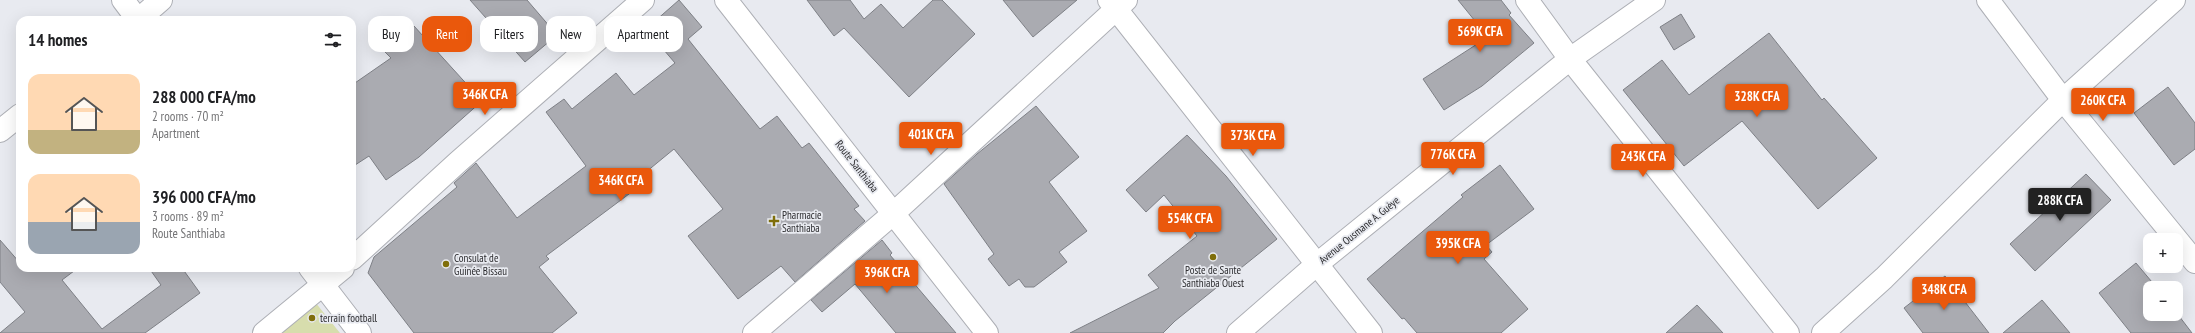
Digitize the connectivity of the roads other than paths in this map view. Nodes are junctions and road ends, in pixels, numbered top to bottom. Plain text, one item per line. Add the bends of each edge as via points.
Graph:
1 (123, 0) edge
2 (160, 0) edge
3 (643, 0) edge
4 (726, 0) edge
5 (1527, 0) edge
6 (1654, 0) edge
7 (1988, 0) edge
8 (2174, 0) edge
9 (1117, 3) edge
10 (135, 16) edge
11 (142, 16) edge
12 (1570, 59) junction
13 (2063, 100) junction
14 (16, 118) edge
15 (0, 131) edge
16 (894, 213) junction
17 (356, 255) edge
18 (2195, 262) edge
19 (1316, 265) junction
20 (313, 272) edge
21 (339, 272) edge
22 (324, 285) junction
23 (264, 333) edge
24 (360, 333) edge
25 (754, 333) edge
26 (987, 333) edge
27 (1238, 333) edge
28 (1371, 333) edge
29 (1788, 333) edge
30 (1823, 333) edge

1 - 10 street
2 - 11 street
3 - 17 street
4 - 16 street, Route Santhiaba
5 - 12 street
6 - 12 street, Avenue Ousmane A. Guèye
7 - 13 street
8 - 13 street
9 - 16 street
9 - 19 street
12 - 19 street, Avenue Ousmane A. Guèye
12 - 29 street
13 - 18 street
13 - 30 street via 1884,278
14 - 15 street
16 - 25 street
16 - 26 street, Route Santhiaba
19 - 27 street, Avenue Ousmane A. Guèye
19 - 28 street
20 - 22 street
21 - 22 street
22 - 23 street
22 - 24 street

